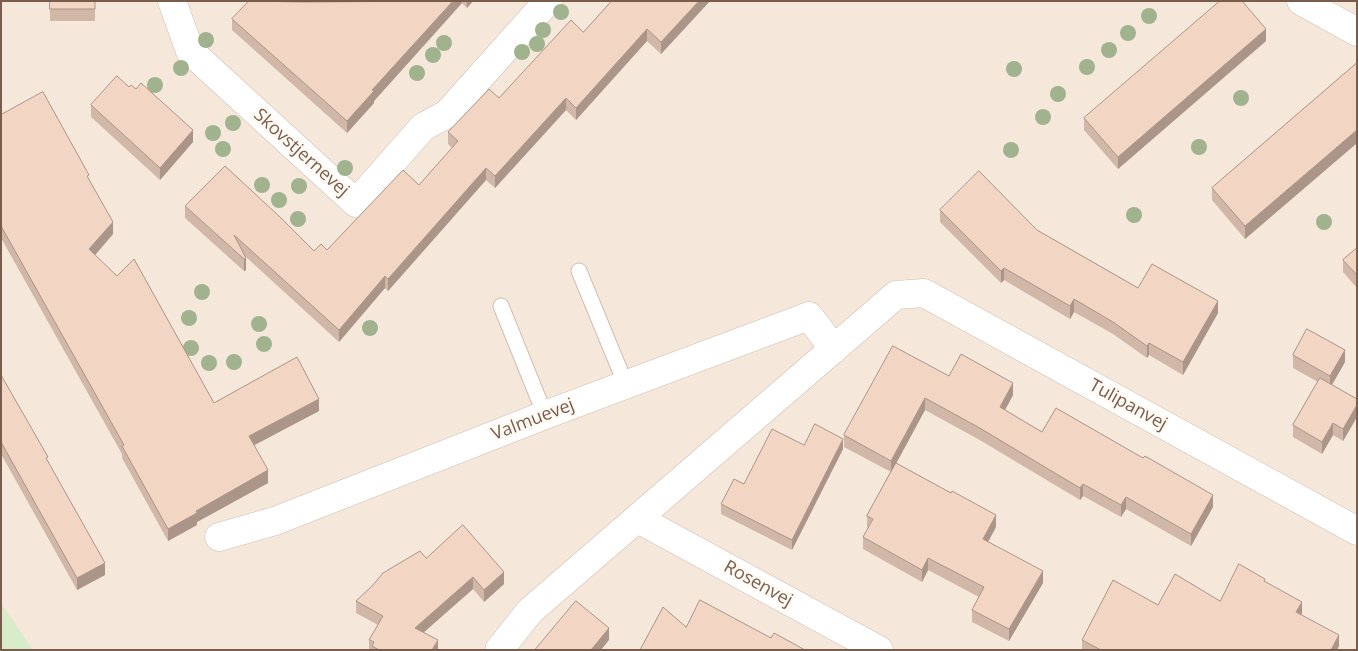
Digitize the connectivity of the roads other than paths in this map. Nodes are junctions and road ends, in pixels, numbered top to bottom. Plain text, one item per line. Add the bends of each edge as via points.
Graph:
1 (172, 1) edge
2 (548, 1) edge
3 (1301, 1) edge
4 (1357, 32) edge
5 (579, 271) dead end
6 (502, 306) dead end
7 (834, 349) junction
8 (626, 384) junction
9 (545, 415) junction
10 (638, 519) junction
11 (1357, 532) edge
12 (219, 537) dead end
13 (498, 650) edge
14 (879, 650) edge

1 - 2 street, Skovstjernevej via 190,51 356,203 423,127 446,114
3 - 4 street
5 - 8 lane
6 - 9 lane
7 - 8 street, Valmuevej via 809,316
7 - 10 street
7 - 11 street, Tulipanvej via 896,295 924,293
8 - 9 street, Valmuevej
9 - 12 street, Valmuevej via 276,521
10 - 13 street via 530,611
10 - 14 street, Rosenvej

